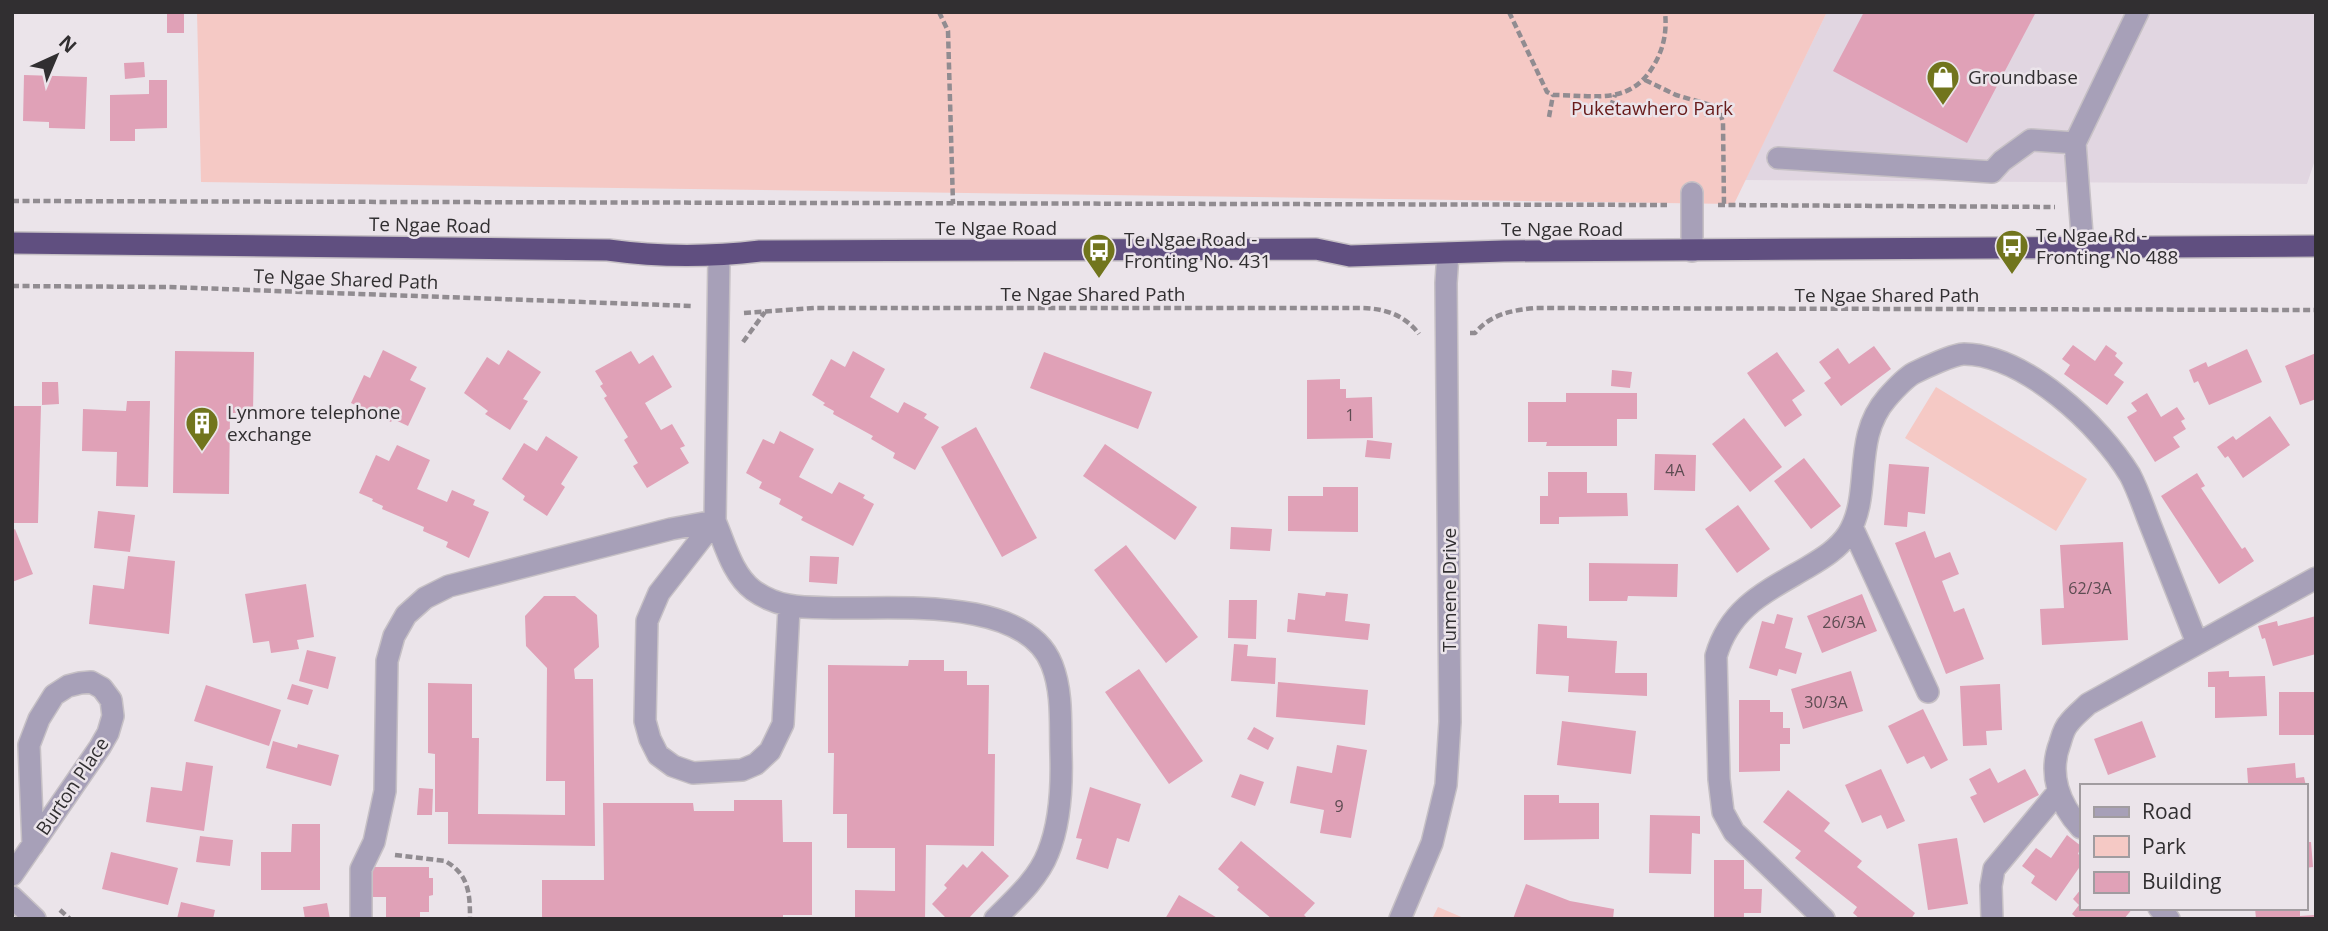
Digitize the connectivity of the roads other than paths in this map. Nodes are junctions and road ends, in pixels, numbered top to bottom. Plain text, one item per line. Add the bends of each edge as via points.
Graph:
1 (2138, 12) edge
2 (2076, 143) junction
3 (1778, 158) dead end
4 (1692, 199) road end
5 (12, 243) edge
6 (2316, 246) edge
7 (2083, 248) junction
8 (1692, 251) junction
9 (1448, 253) junction
10 (719, 256) junction
11 (715, 521) junction
12 (1852, 527) junction
13 (2316, 578) edge
14 (789, 607) junction
15 (2197, 643) junction
16 (1928, 692) dead end
17 (2058, 792) junction
18 (2080, 827) edge
19 (33, 845) junction
20 (12, 875) edge
21 (12, 897) edge
22 (35, 919) edge
23 (361, 919) edge
24 (995, 919) edge
25 (1400, 919) edge
26 (1824, 919) edge
27 (1992, 919) edge

1 - 2 street
2 - 3 street via 2031,141 1992,172
2 - 7 street
4 - 8 street
5 - 10 highway, Te Ngae Road via 608,250
6 - 7 highway, Te Ngae Road
7 - 8 highway, Te Ngae Road
8 - 9 highway, Te Ngae Road
9 - 10 highway, Te Ngae Road via 1350,256 1316,249 760,251
9 - 25 street, Tumene Drive via 1446,785 1432,843
10 - 11 street
11 - 14 street via 743,579 754,590
11 - 14 street via 659,593 646,621 645,721 658,755 693,772 742,770 771,751 783,724
11 - 23 street via 449,586 406,615 387,661 385,791 374,842 361,869
12 - 15 street via 1866,438 1886,398 1913,374 1962,354 2005,362 2034,377 2090,424 2116,456 2130,477
12 - 16 street
12 - 26 street via 1828,555 1754,599 1721,638 1716,656 1723,811 1734,832
13 - 15 street
14 - 24 street via 975,613 1007,622 1029,635 1052,663 1059,690 1061,759 1054,831 1048,855 1032,880
15 - 17 street via 2088,704 2067,724 2053,774
17 - 18 street
17 - 27 street via 1994,869
19 - 19 street, Burton Place via 29,745 54,695 68,686 91,682 103,688 111,700 108,733
19 - 20 street, Burton Place
21 - 22 street

